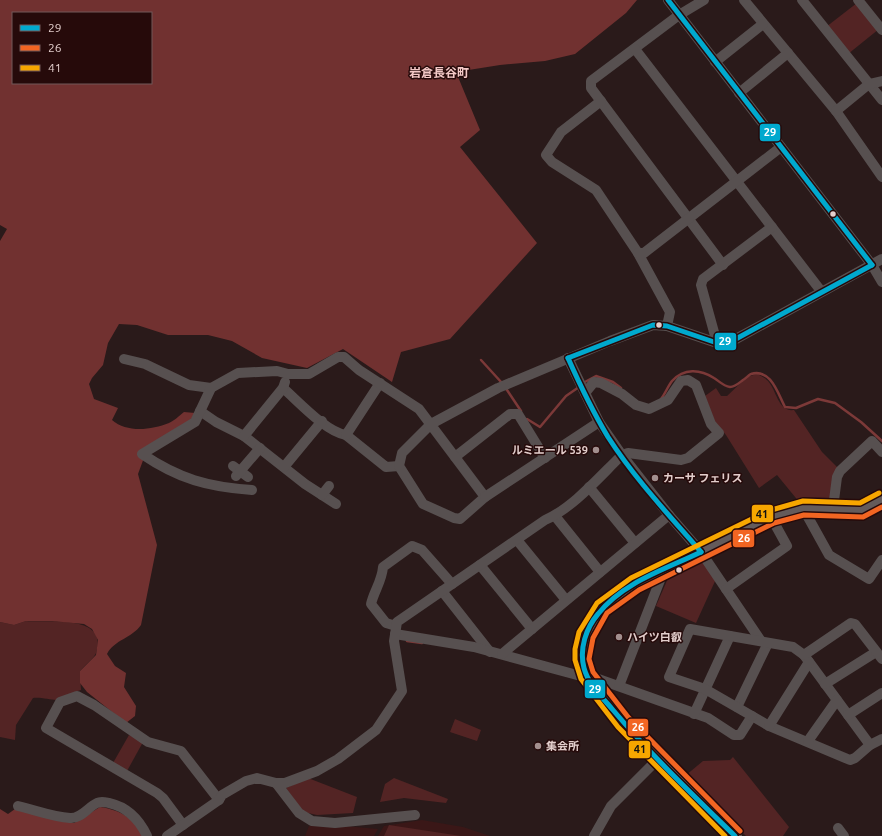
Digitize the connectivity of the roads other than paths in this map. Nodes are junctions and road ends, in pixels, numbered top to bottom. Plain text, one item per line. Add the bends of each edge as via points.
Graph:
1 (668, 0) edge
2 (704, 0) edge
3 (744, 0) edge
4 (802, 0) edge
5 (858, 0) edge
6 (679, 15) junction
7 (764, 24) junction
8 (882, 30) edge
9 (635, 49) junction
10 (788, 53) junction
11 (715, 62) junction
12 (882, 81) edge
13 (869, 84) junction
14 (739, 93) junction
15 (882, 100) edge
16 (601, 101) junction
17 (836, 111) junction
18 (781, 147) junction
19 (881, 174) edge
20 (736, 181) junction
21 (689, 217) junction
22 (772, 227) junction
23 (638, 254) junction
24 (882, 259) edge
25 (723, 265) junction
26 (872, 265) junction
27 (882, 282) edge
28 (822, 291) junction
29 (668, 326) junction
30 (717, 343) junction
31 (568, 358) junction
32 (124, 359) dead end
33 (288, 374) junction
34 (380, 383) junction
35 (211, 388) junction
36 (283, 388) junction
37 (585, 393) junction
38 (200, 411) junction
39 (322, 421) junction
40 (600, 422) junction
41 (431, 424) junction
42 (346, 435) junction
43 (244, 436) junction
44 (260, 448) junction
45 (882, 452) edge
46 (622, 455) junction
47 (455, 457) junction
48 (544, 458) junction
49 (399, 466) junction
50 (284, 467) junction
51 (239, 473) dead end
52 (329, 486) dead end
53 (589, 487) junction
54 (252, 490) dead end
55 (322, 495) junction
56 (486, 497) junction
57 (882, 499) edge
58 (336, 504) dead end
59 (803, 508) junction
60 (833, 508) junction
61 (669, 515) junction
62 (555, 516) junction
63 (771, 517) junction
64 (517, 540) junction
65 (635, 543) junction
66 (701, 552) junction
67 (882, 560) edge
68 (480, 565) junction
69 (664, 570) junction
70 (600, 572) junction
71 (452, 584) junction
72 (726, 589) junction
73 (442, 591) junction
74 (566, 600) junction
75 (532, 628) junction
76 (395, 630) junction
77 (730, 636) junction
78 (764, 642) junction
79 (490, 652) junction
80 (502, 654) junction
81 (879, 656) edge
82 (807, 659) junction
83 (582, 675) junction
84 (826, 684) junction
85 (619, 686) junction
86 (705, 689) junction
87 (882, 693) edge
88 (837, 700) junction
89 (737, 708) junction
90 (694, 714) junction
91 (848, 715) junction
92 (752, 716) junction
93 (770, 726) junction
94 (882, 739) edge
95 (808, 741) junction
96 (870, 745) junction
97 (658, 759) junction
98 (276, 783) junction
99 (219, 800) junction
100 (18, 806) dead end
101 (415, 815) dead end
102 (183, 825) junction
103 (838, 828) dead end
104 (146, 836) edge
105 (168, 836) edge
106 (594, 836) edge
107 (735, 836) edge
108 (844, 836) edge

1 - 6 street
2 - 6 street
3 - 7 street
4 - 13 street
5 - 8 street
6 - 9 street
6 - 11 street
7 - 10 street
7 - 11 street
9 - 16 street via 591,81 591,88
9 - 20 street
10 - 14 street
10 - 17 street
11 - 14 street
12 - 13 street
13 - 15 street
13 - 17 street
14 - 18 street
16 - 21 street
16 - 23 street via 561,132 546,155 552,162 596,190
17 - 19 street
18 - 20 street
18 - 26 street
20 - 21 street
20 - 22 street
21 - 23 street via 644,253
21 - 25 street
22 - 25 street
22 - 28 street
23 - 29 street via 670,312
24 - 26 street
25 - 30 street via 703,278 701,285
26 - 27 street
26 - 28 street
28 - 30 street via 734,340
29 - 30 street
29 - 31 street via 653,325
31 - 37 street
31 - 41 street via 498,388
32 - 35 street via 145,364 189,385
33 - 34 street via 309,374 344,357
33 - 35 street via 277,371 238,373
33 - 36 street
34 - 41 street via 419,409
34 - 42 street
35 - 38 street
36 - 39 street
36 - 43 street
37 - 40 street
37 - 46 street via 594,382 601,383 622,394 636,406 649,410 668,400 681,381 688,380 696,385 711,424 719,433 688,458 681,460 628,453
38 - 43 street
38 - 54 street via 195,422 188,428 142,454 184,478 220,488
39 - 42 street via 339,434
39 - 50 street
40 - 46 street
40 - 48 street
41 - 47 street
41 - 49 street via 402,453
42 - 49 street via 386,467
43 - 44 street
44 - 50 street
44 - 51 street
45 - 60 street via 872,441 840,471
46 - 53 street
46 - 61 street
47 - 48 street via 510,414 518,414
47 - 56 street
48 - 56 street
49 - 56 street via 423,504 454,518 460,519
50 - 55 street
52 - 55 street
53 - 62 street
53 - 65 street
55 - 58 street
57 - 60 street via 862,510
59 - 60 street
59 - 63 street
59 - 67 street via 829,555 870,579
61 - 65 street
61 - 66 street
62 - 64 street
62 - 70 street
63 - 66 street
63 - 72 street via 787,546
64 - 68 street
64 - 74 street
65 - 70 street
66 - 69 street
66 - 72 street
68 - 71 street
68 - 75 street
69 - 83 street via 624,590 602,608 586,635 582,650
69 - 85 street
70 - 74 street
71 - 73 street
71 - 76 street via 422,550 412,546 383,567 382,577 372,596 371,604
72 - 78 street
73 - 76 street via 397,622
73 - 79 street
74 - 75 street
75 - 80 street
76 - 79 street
76 - 98 street via 394,641 402,691 376,730 338,759 317,771 285,784
77 - 78 street
77 - 86 street
77 - 86 street via 690,629 669,677
78 - 82 street via 793,646
78 - 89 street
79 - 80 street
80 - 83 street
81 - 82 street via 855,624 851,623
81 - 84 street
82 - 84 street
82 - 93 street
83 - 85 street
83 - 97 street
84 - 88 street
85 - 90 street
86 - 89 street
86 - 90 street
87 - 91 street
88 - 91 street
88 - 95 street
89 - 92 street
90 - 92 street via 708,718 734,735 740,735
91 - 96 street
92 - 93 street
93 - 95 street
94 - 96 street
95 - 96 street via 850,760
97 - 106 street via 610,806
97 - 107 street
98 - 99 street via 257,778 246,781 222,795
98 - 101 street via 299,813 312,821 335,823
99 - 102 street
99 - 102 street via 181,751 148,742 77,696 60,702 46,728 157,793
100 - 104 street via 70,818 80,815 102,801 122,806 142,826
102 - 105 street
103 - 108 street

